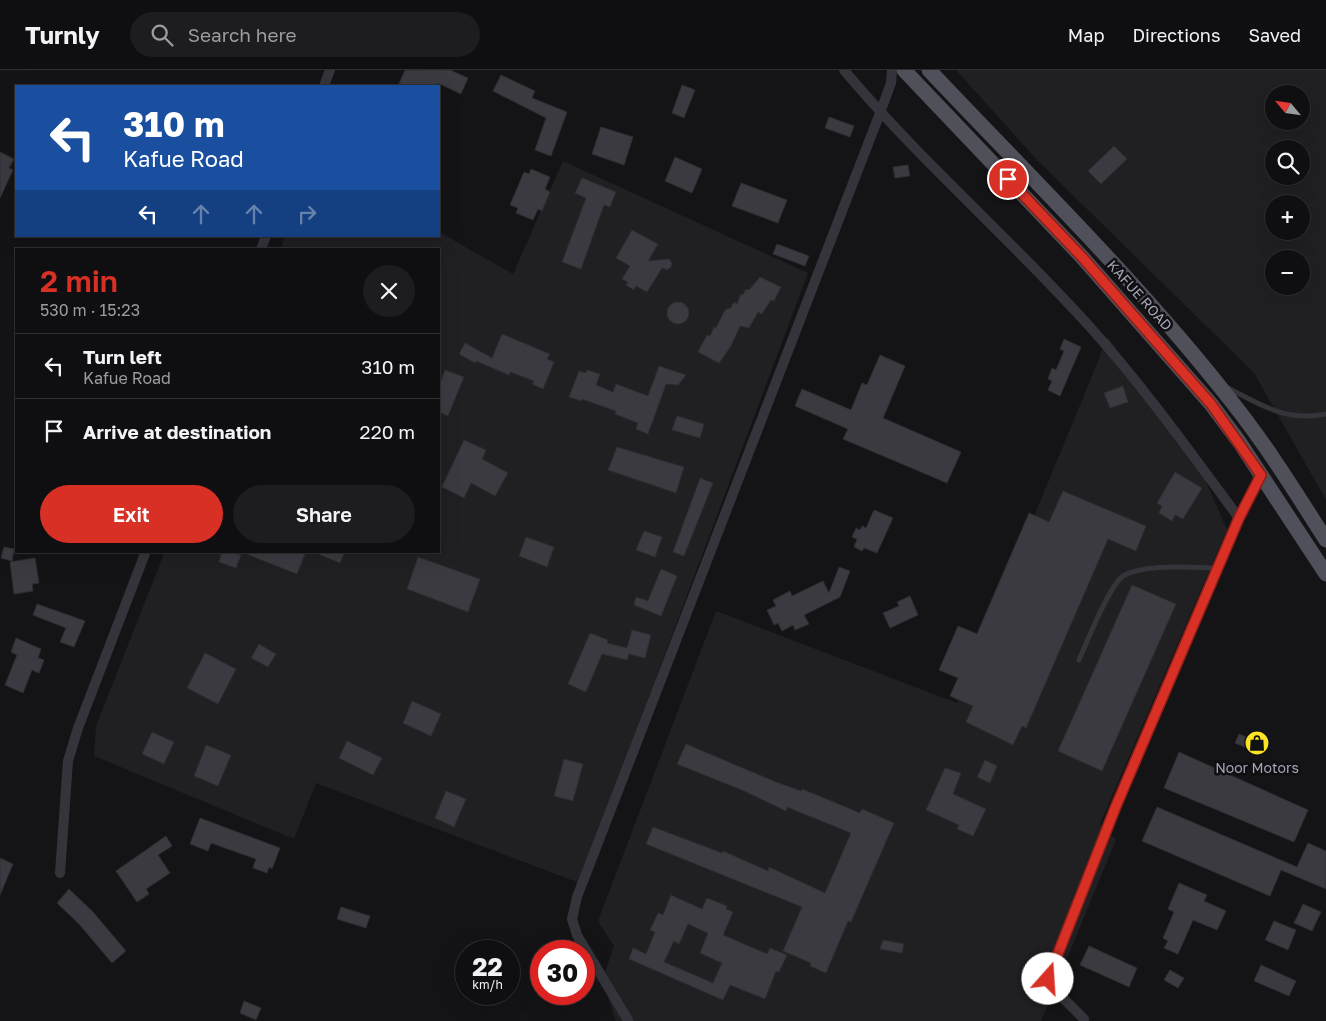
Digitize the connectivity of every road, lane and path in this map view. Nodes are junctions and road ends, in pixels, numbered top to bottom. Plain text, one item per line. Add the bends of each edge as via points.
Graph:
1 (330, 70) edge
2 (844, 70) edge
3 (892, 70) edge
4 (904, 70) edge
5 (929, 70) edge
6 (324, 85) edge
7 (880, 113) junction
8 (1216, 383) junction
9 (1326, 414) edge
10 (1261, 475) junction
11 (1239, 518) junction
12 (1326, 540) edge
13 (145, 553) edge
14 (1218, 568) junction
15 (1326, 574) edge
16 (1079, 660) dead end
17 (60, 873) dead end
18 (1084, 1019) dead end
19 (628, 1020) edge

1 - 6 street
2 - 7 street
3 - 7 street via 891,83
4 - 10 main road, KAFUE ROAD via 1082,257 1211,404
5 - 8 main road, KAFUE ROAD via 1102,253
7 - 11 street via 1090,326 1162,414
7 - 19 street via 577,897 572,919 577,935
8 - 9 lane via 1267,409 1297,416
8 - 12 main road, KAFUE ROAD via 1277,464
10 - 11 street
10 - 15 main road, KAFUE ROAD
11 - 14 street
13 - 17 street via 68,761
14 - 16 lane via 1154,568 1122,577 1111,591
14 - 18 street via 1116,806 1049,974 1051,986

